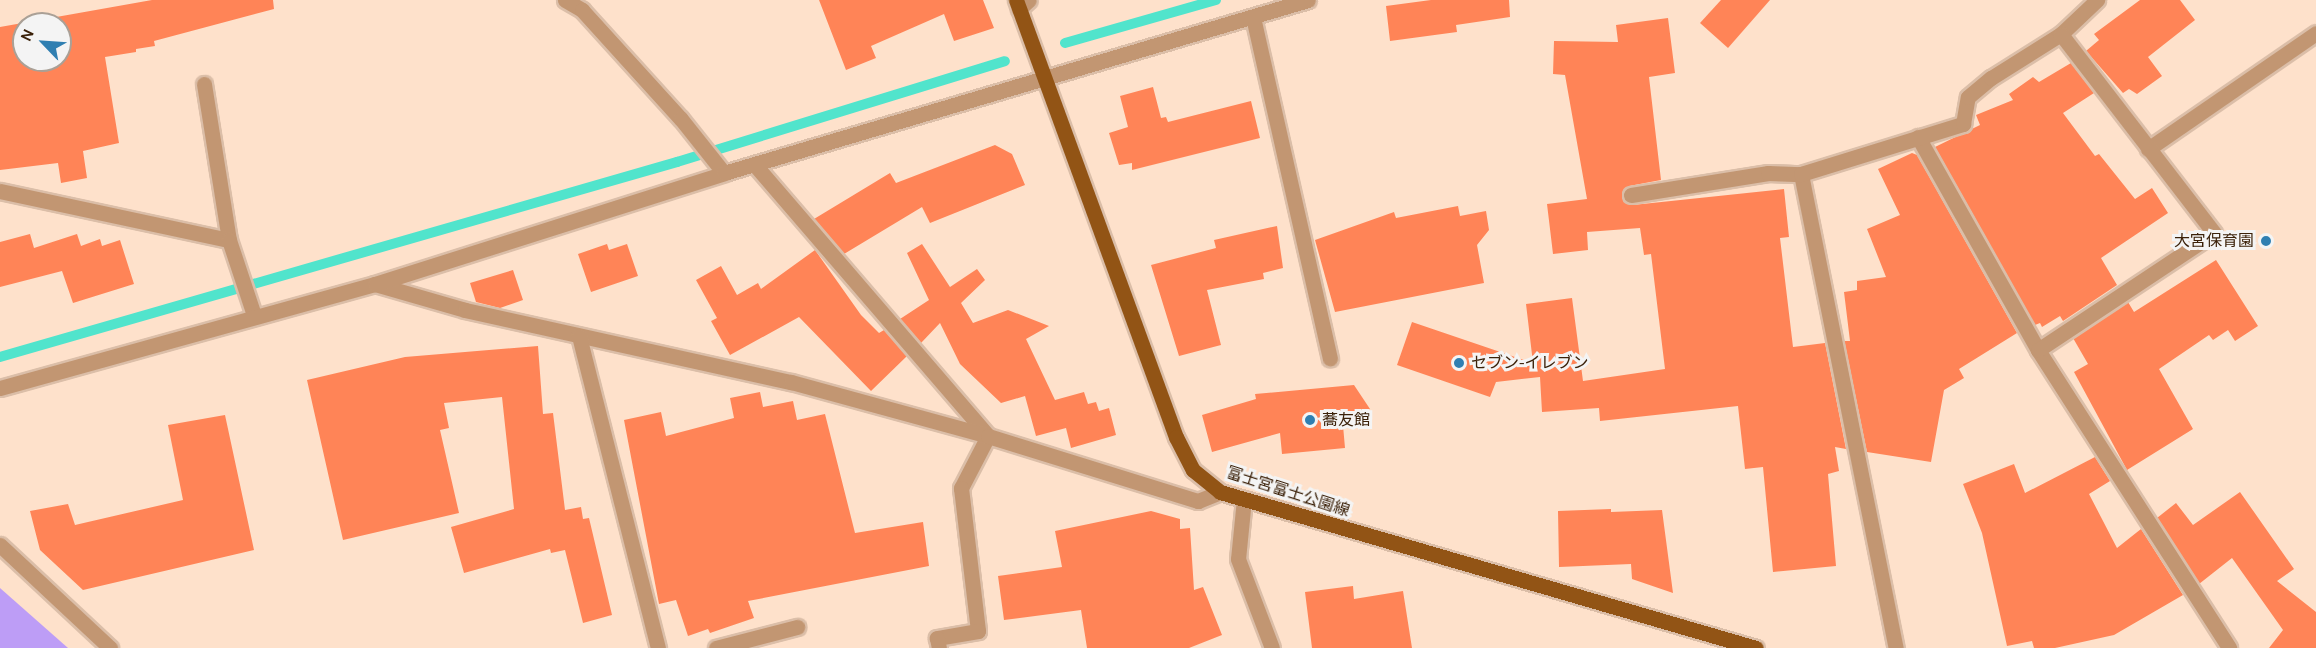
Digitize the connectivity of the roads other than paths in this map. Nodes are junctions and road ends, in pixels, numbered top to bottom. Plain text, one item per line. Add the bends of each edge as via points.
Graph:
1 (565, 0) edge
2 (1308, 0) edge
3 (2097, 0) edge
4 (1022, 3) edge
5 (1253, 17) junction
6 (2316, 33) edge
7 (2061, 34) junction
8 (1045, 80) junction
9 (204, 84) dead end
10 (1918, 137) junction
11 (2148, 149) junction
12 (755, 165) junction
13 (721, 169) junction
14 (1801, 174) junction
15 (0, 191) edge
16 (1631, 195) dead end
17 (229, 240) junction
18 (375, 284) junction
19 (252, 308) junction
20 (579, 336) junction
21 (2038, 350) junction
22 (1330, 358) dead end
23 (0, 388) edge
24 (988, 436) junction
25 (1220, 492) junction
26 (1244, 499) junction
27 (0, 545) edge
28 (797, 627) dead end
29 (111, 648) edge
30 (658, 648) edge
31 (716, 648) edge
32 (939, 648) edge
33 (1272, 648) edge
34 (1756, 648) edge
35 (1896, 648) edge
36 (2229, 648) edge

1 - 13 street via 582,10
2 - 5 street
3 - 7 street
4 - 8 main road, 富士宮富士公園線
5 - 8 street
5 - 22 street
6 - 11 street
7 - 10 street via 1991,78 1968,98 1963,124
7 - 11 street
8 - 12 street
8 - 25 main road, 富士宮富士公園線 via 1176,437 1193,470
9 - 17 street
10 - 14 street
10 - 21 street
11 - 21 street via 2214,233
12 - 13 street
12 - 24 street
13 - 18 street
14 - 16 street via 1768,173
14 - 35 street
15 - 17 street
17 - 19 street
18 - 19 street
18 - 20 street
19 - 23 street
20 - 24 street via 791,382
20 - 30 street
21 - 36 street
24 - 25 street via 1198,501
24 - 32 street via 961,488 978,632 937,638
25 - 26 main road, 富士宮富士公園線
26 - 33 street via 1238,559
26 - 34 main road, 富士宮富士公園線
27 - 29 street
28 - 31 street

